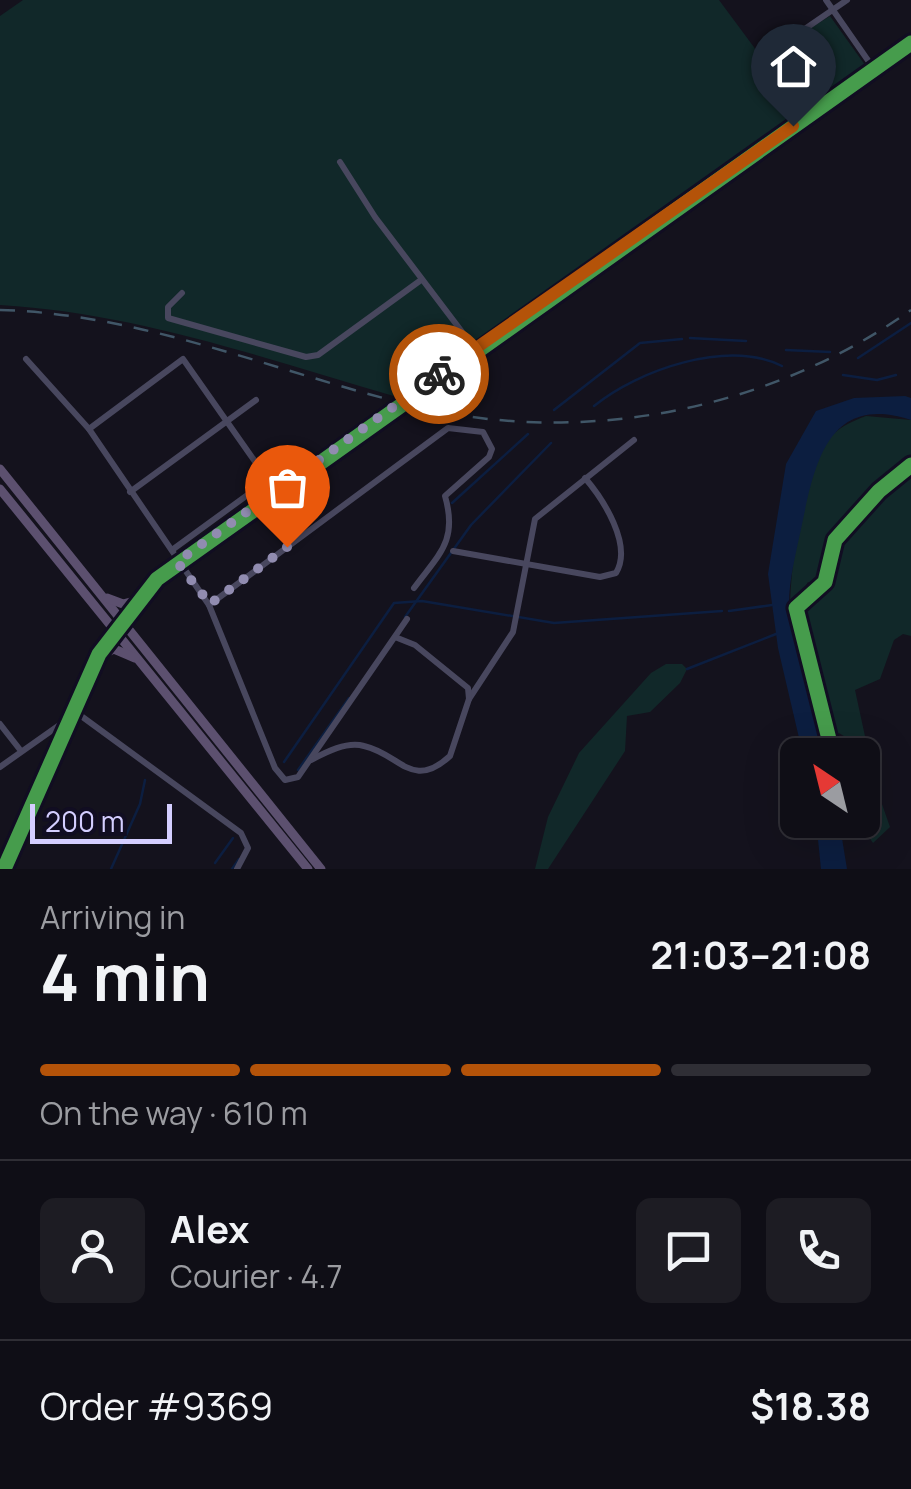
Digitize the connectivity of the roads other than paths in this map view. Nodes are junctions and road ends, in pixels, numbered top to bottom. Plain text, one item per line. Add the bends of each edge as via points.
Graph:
1 (826, 0) edge
2 (847, 0) edge
3 (832, 10) junction
4 (911, 43) edge
5 (764, 56) dead end
6 (874, 69) junction
7 (340, 162) dead end
8 (422, 280) junction
9 (182, 292) dead end
10 (474, 349) junction
11 (26, 359) dead end
12 (256, 400) dead end
13 (228, 420) junction
14 (88, 429) junction
15 (634, 440) dead end
16 (0, 469) edge
17 (585, 478) junction
18 (0, 488) edge
19 (130, 492) junction
20 (254, 492) junction
21 (261, 502) junction
22 (172, 550) junction
23 (453, 551) dead end
24 (177, 562) junction
25 (522, 563) junction
26 (414, 588) dead end
27 (104, 597) junction
28 (138, 600) junction
29 (210, 604) junction
30 (407, 619) dead end
31 (123, 620) junction
32 (115, 629) junction
33 (396, 638) junction
34 (97, 657) junction
35 (143, 664) junction
36 (469, 700) junction
37 (74, 710) junction
38 (68, 718) junction
39 (0, 724) edge
40 (21, 752) junction
41 (310, 761) junction
42 (0, 767) edge
43 (4, 869) edge
44 (237, 869) edge
45 (308, 869) edge
46 (321, 869) edge

1 - 3 street
2 - 3 street
3 - 5 street
3 - 6 street
4 - 6 street
6 - 10 street
7 - 8 street
8 - 9 street via 318,354 301,358 168,318 168,306
8 - 10 street
10 - 21 street, bridge
11 - 14 street
12 - 13 street
13 - 14 street via 183,359
13 - 19 street
13 - 20 street via 268,480
14 - 19 street
15 - 17 street
16 - 27 main road
17 - 25 street via 534,519
17 - 25 street via 609,509 621,559 616,574
18 - 32 main road
19 - 22 street
20 - 21 street
20 - 22 street
21 - 24 street
22 - 24 street
23 - 25 street
24 - 28 street
24 - 29 street
25 - 36 street via 513,632
26 - 29 street via 448,541 452,520 445,496 489,457 484,432 448,428
27 - 28 main road via 123,604
27 - 31 main road
28 - 31 street
29 - 41 street via 281,776 298,778
30 - 33 street
31 - 32 street
31 - 46 main road
32 - 34 street
32 - 35 main road
33 - 36 street via 415,645 468,688
33 - 41 street
34 - 35 main road via 122,650
34 - 37 street
35 - 45 main road
36 - 41 street via 450,756 439,766 408,770 364,746 338,747
37 - 38 street
37 - 44 street via 241,834 248,848
38 - 40 street
38 - 43 street
39 - 40 street
40 - 42 street

